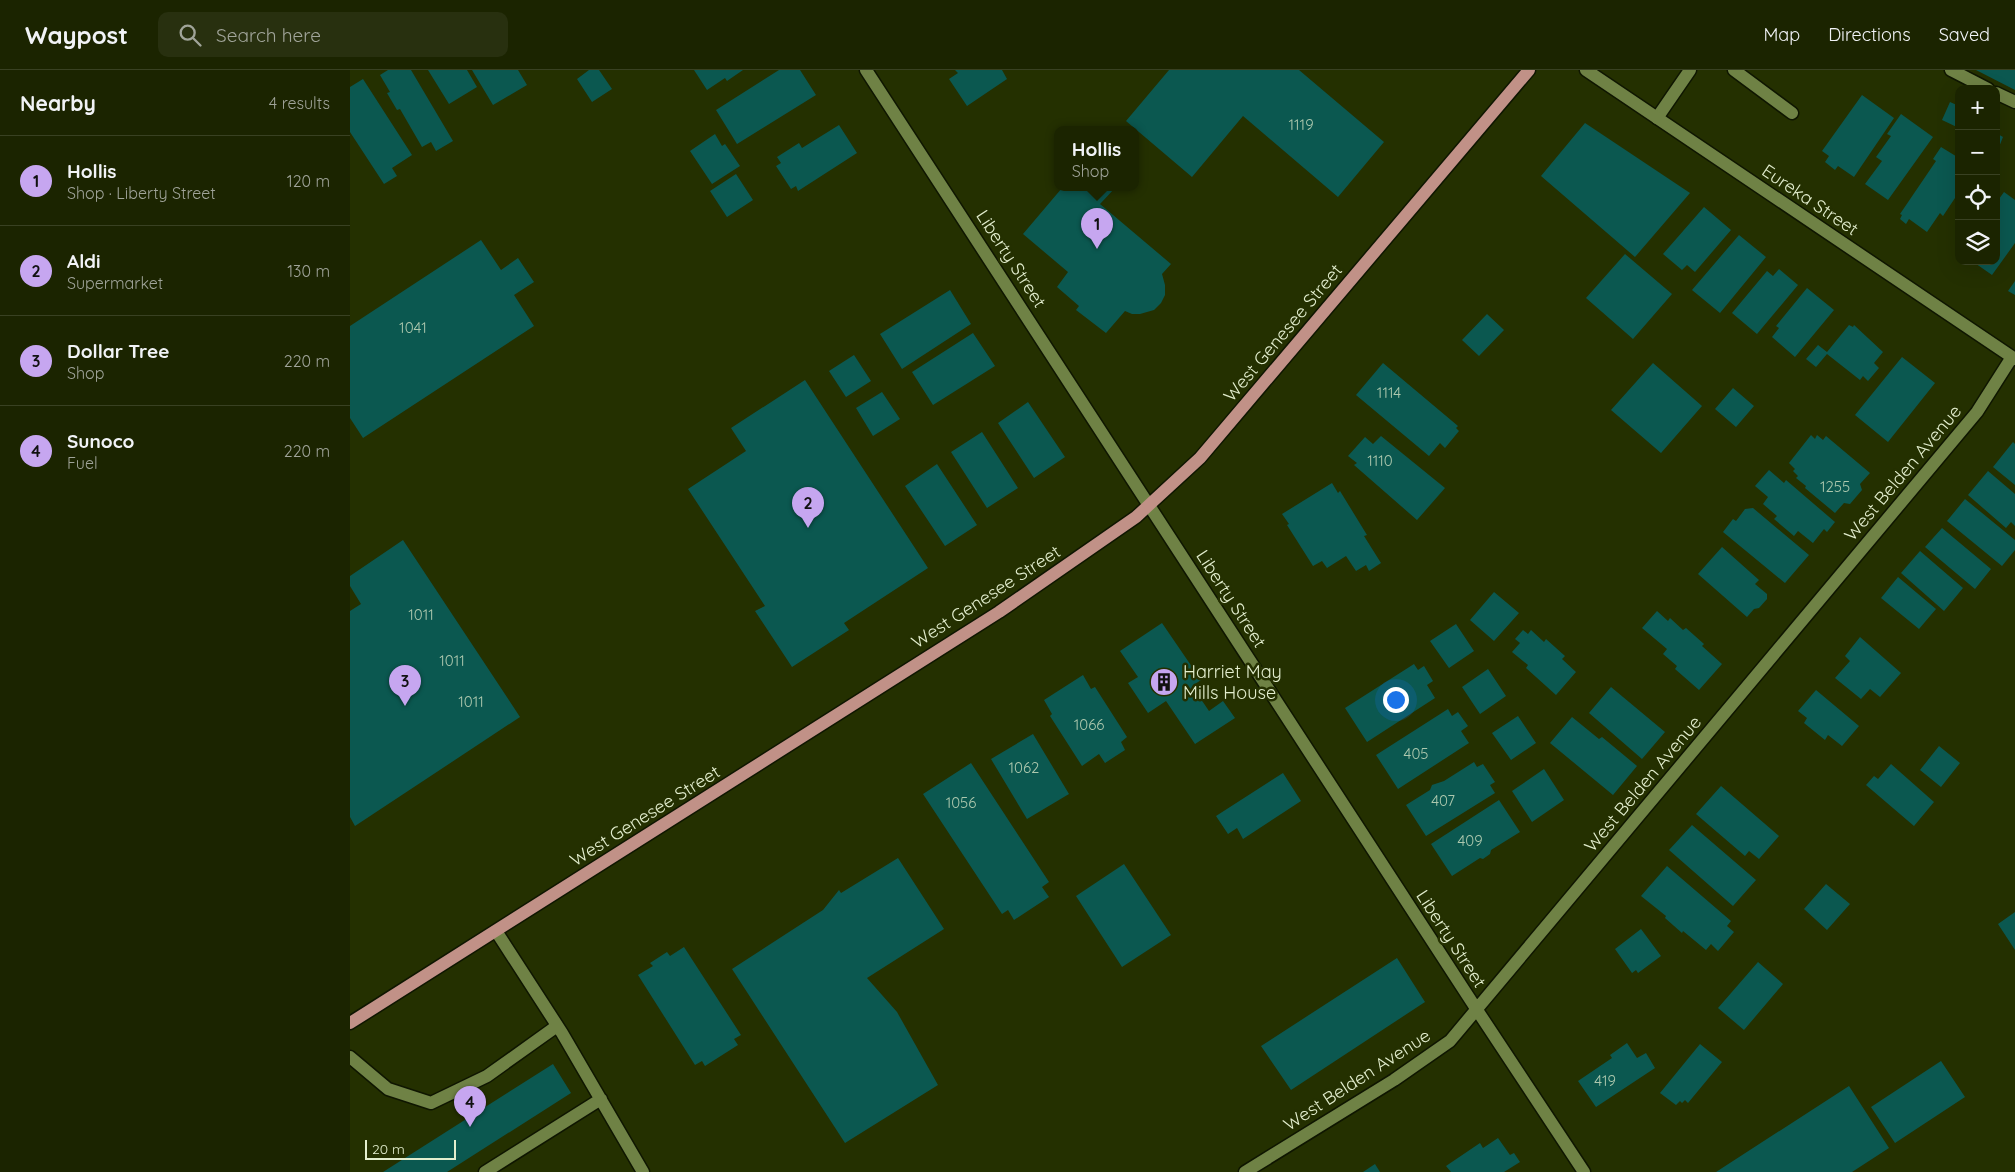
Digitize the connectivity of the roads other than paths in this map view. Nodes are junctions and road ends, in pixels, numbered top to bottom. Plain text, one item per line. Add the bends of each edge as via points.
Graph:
1 (866, 70) edge
2 (1529, 70) edge
3 (1586, 70) edge
4 (1690, 70) edge
5 (1734, 70) edge
6 (1952, 70) edge
7 (1980, 85) edge
8 (2000, 95) edge
9 (2015, 102) edge
10 (1792, 113) dead end
11 (1656, 118) junction
12 (2014, 358) edge
13 (1150, 505) junction
14 (496, 931) junction
15 (1477, 1010) junction
16 (350, 1022) edge
17 (557, 1026) junction
18 (350, 1057) edge
19 (601, 1099) junction
20 (485, 1172) edge
21 (643, 1172) edge
22 (1245, 1172) edge
23 (1584, 1172) edge

1 - 13 street, Liberty Street
2 - 13 main road, West Genesee Street via 1200,458
3 - 11 street, Eureka Street
4 - 11 street
5 - 10 street
6 - 7 street
8 - 9 street
11 - 12 street, Eureka Street
12 - 15 street, West Belden Avenue via 1977,412
13 - 14 main road, West Genesee Street via 999,612
13 - 15 street, Liberty Street
14 - 16 main road, West Genesee Street
14 - 17 street
15 - 22 street, West Belden Avenue via 1450,1041 1394,1080
15 - 23 street, Liberty Street
17 - 18 street via 486,1076 431,1103 388,1089
17 - 19 street
19 - 20 street
19 - 21 street

